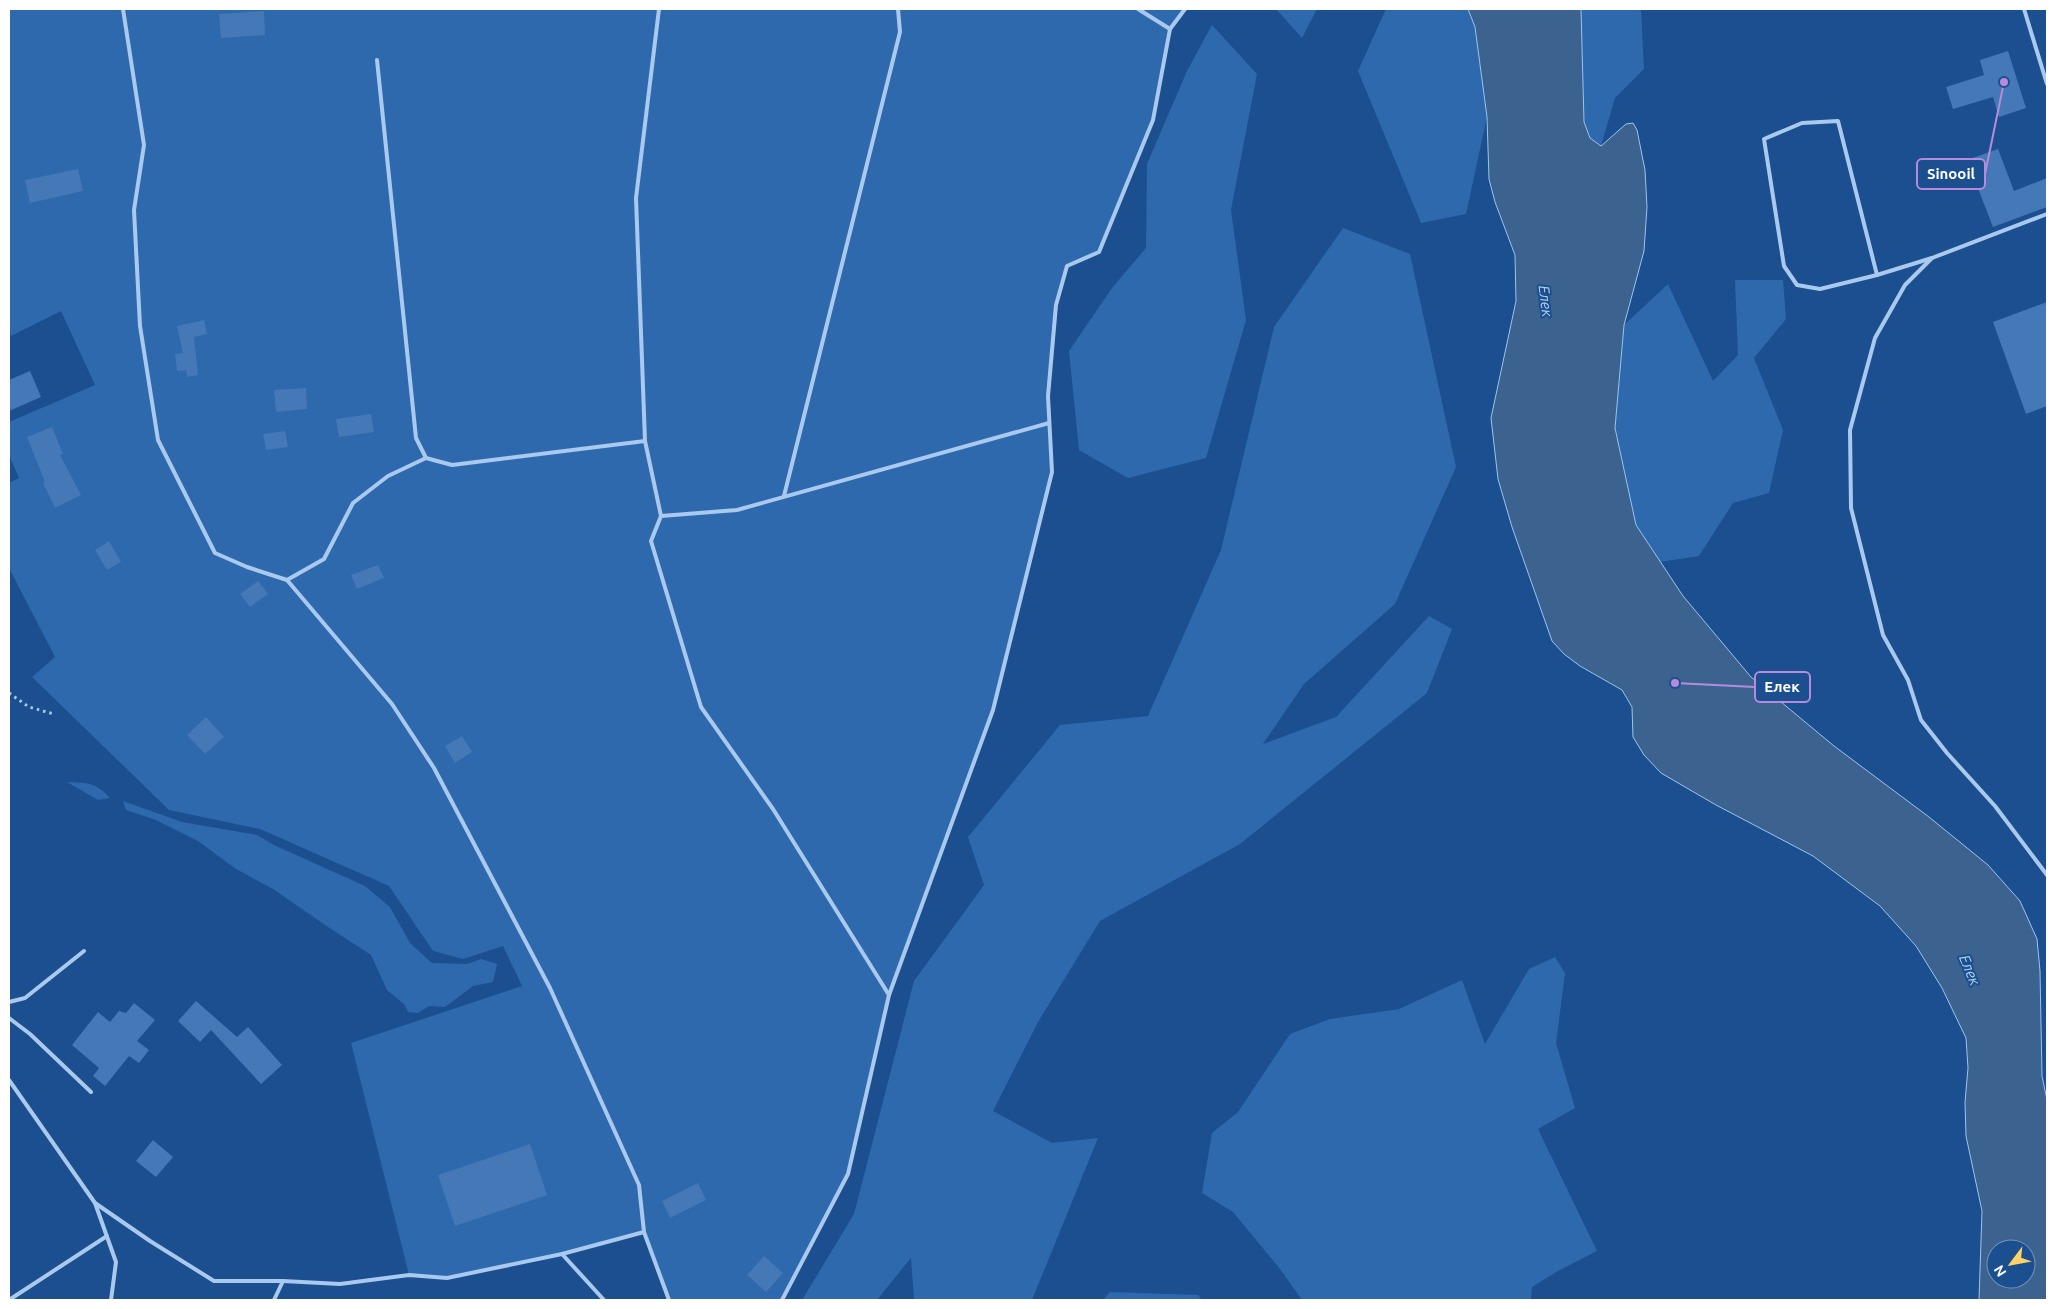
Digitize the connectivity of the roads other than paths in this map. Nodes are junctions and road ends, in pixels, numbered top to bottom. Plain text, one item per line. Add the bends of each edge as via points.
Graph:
1 (123, 9) edge
2 (659, 9) edge
3 (898, 9) edge
4 (1138, 9) edge
5 (1185, 9) edge
6 (2024, 9) edge
7 (1170, 29) junction
8 (377, 60) dead end
9 (2047, 84) edge
10 (2047, 214) edge
11 (1932, 258) junction
12 (1877, 275) junction
13 (1049, 423) junction
14 (645, 441) junction
15 (426, 458) junction
16 (784, 496) junction
17 (661, 516) junction
18 (287, 580) junction
19 (2047, 875) edge
20 (84, 951) dead end
21 (889, 995) junction
22 (9, 1002) edge
23 (9, 1018) edge
24 (9, 1080) edge
25 (91, 1092) dead end
26 (95, 1203) junction
27 (644, 1232) junction
28 (107, 1236) junction
29 (562, 1254) junction
30 (283, 1281) junction
31 (9, 1300) edge
32 (112, 1300) edge
33 (274, 1300) edge
34 (604, 1300) edge
35 (669, 1300) edge
36 (782, 1300) edge

1 - 18 lane via 144,145 134,210 140,326 158,440 215,553
2 - 14 lane via 636,198
3 - 16 lane via 900,32
4 - 7 lane
5 - 7 lane
6 - 9 lane
7 - 13 lane via 1153,120 1099,252 1067,266 1056,305 1048,396
8 - 15 lane via 416,438
10 - 11 lane
11 - 12 lane
11 - 19 lane via 1905,285 1876,338 1850,430 1851,508 1883,635 1908,680 1921,720
12 - 12 lane via 1838,121 1802,123 1764,139 1784,266 1797,285 1820,289
13 - 16 lane
13 - 21 lane via 1052,472 994,710
14 - 15 lane via 452,465
14 - 17 lane
15 - 18 lane via 388,476 353,503 324,559
16 - 17 lane via 737,510
17 - 21 lane via 651,540 701,707 773,809
18 - 27 lane via 392,704 434,768 550,988 639,1185
20 - 22 lane via 25,998
21 - 36 lane via 848,1174
23 - 25 lane
24 - 26 lane
26 - 28 lane
26 - 30 lane via 214,1281
27 - 29 lane
27 - 35 lane
28 - 31 lane
28 - 32 lane via 116,1262
29 - 30 lane via 447,1278 409,1274 340,1284
29 - 34 lane
30 - 33 lane

